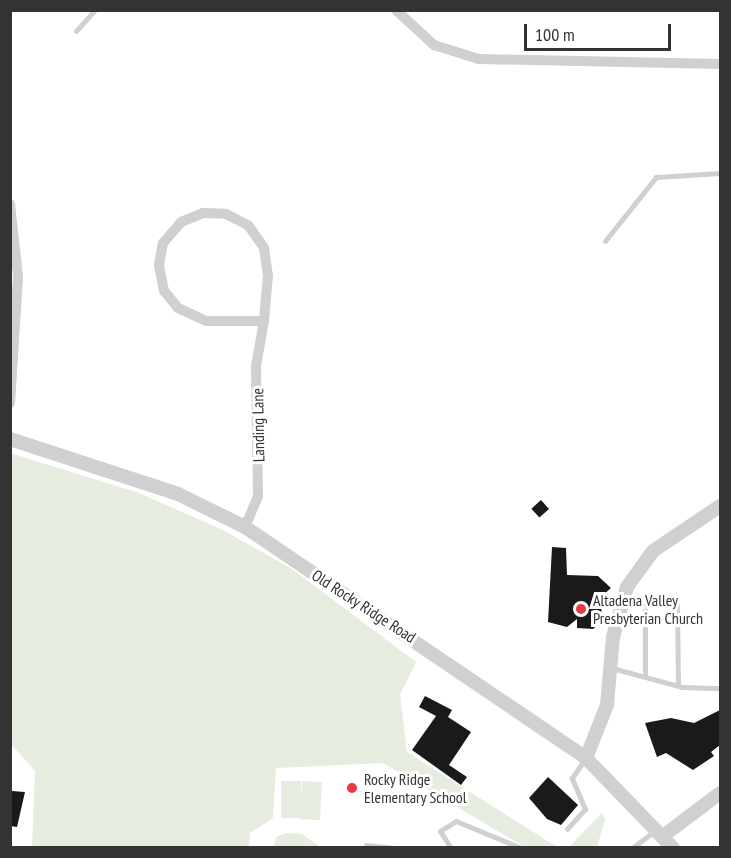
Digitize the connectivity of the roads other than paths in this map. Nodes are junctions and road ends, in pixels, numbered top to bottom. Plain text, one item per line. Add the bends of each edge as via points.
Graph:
1 (95, 10) edge
2 (398, 11) edge
3 (76, 31) dead end
4 (720, 64) edge
5 (720, 173) edge
6 (10, 204) edge
7 (605, 241) dead end
8 (264, 321) junction
9 (10, 403) edge
10 (10, 439) edge
11 (720, 506) edge
12 (245, 527) junction
13 (610, 668) junction
14 (645, 676) junction
15 (678, 685) junction
16 (720, 688) edge
17 (586, 758) junction
18 (720, 793) edge
19 (567, 829) dead end
20 (660, 832) junction
21 (366, 845) dead end
22 (393, 848) edge
23 (451, 848) edge
24 (521, 848) edge
25 (632, 848) edge
26 (673, 848) edge

1 - 3 lane
2 - 4 street via 435,45 479,59
5 - 7 lane via 656,177
6 - 9 street via 18,277
8 - 8 street, Landing Lane via 206,321 178,308 164,291 159,265 163,243 181,222 215,213 248,225 264,248 268,275
8 - 12 street, Landing Lane via 256,366 258,498
10 - 12 street, Old Rocky Ridge Road via 178,494
11 - 13 street via 680,529 637,571 618,609
12 - 17 street, Old Rocky Ridge Road
13 - 14 lane
13 - 17 street via 606,705
14 - 15 lane
14 - 15 lane via 645,604 677,604
15 - 16 lane
17 - 19 lane via 572,778 585,809
17 - 20 street, Old Rocky Ridge Road
18 - 20 street
20 - 25 lane
20 - 26 street, Old Rocky Ridge Road
21 - 22 lane
23 - 24 lane via 440,831 456,821

